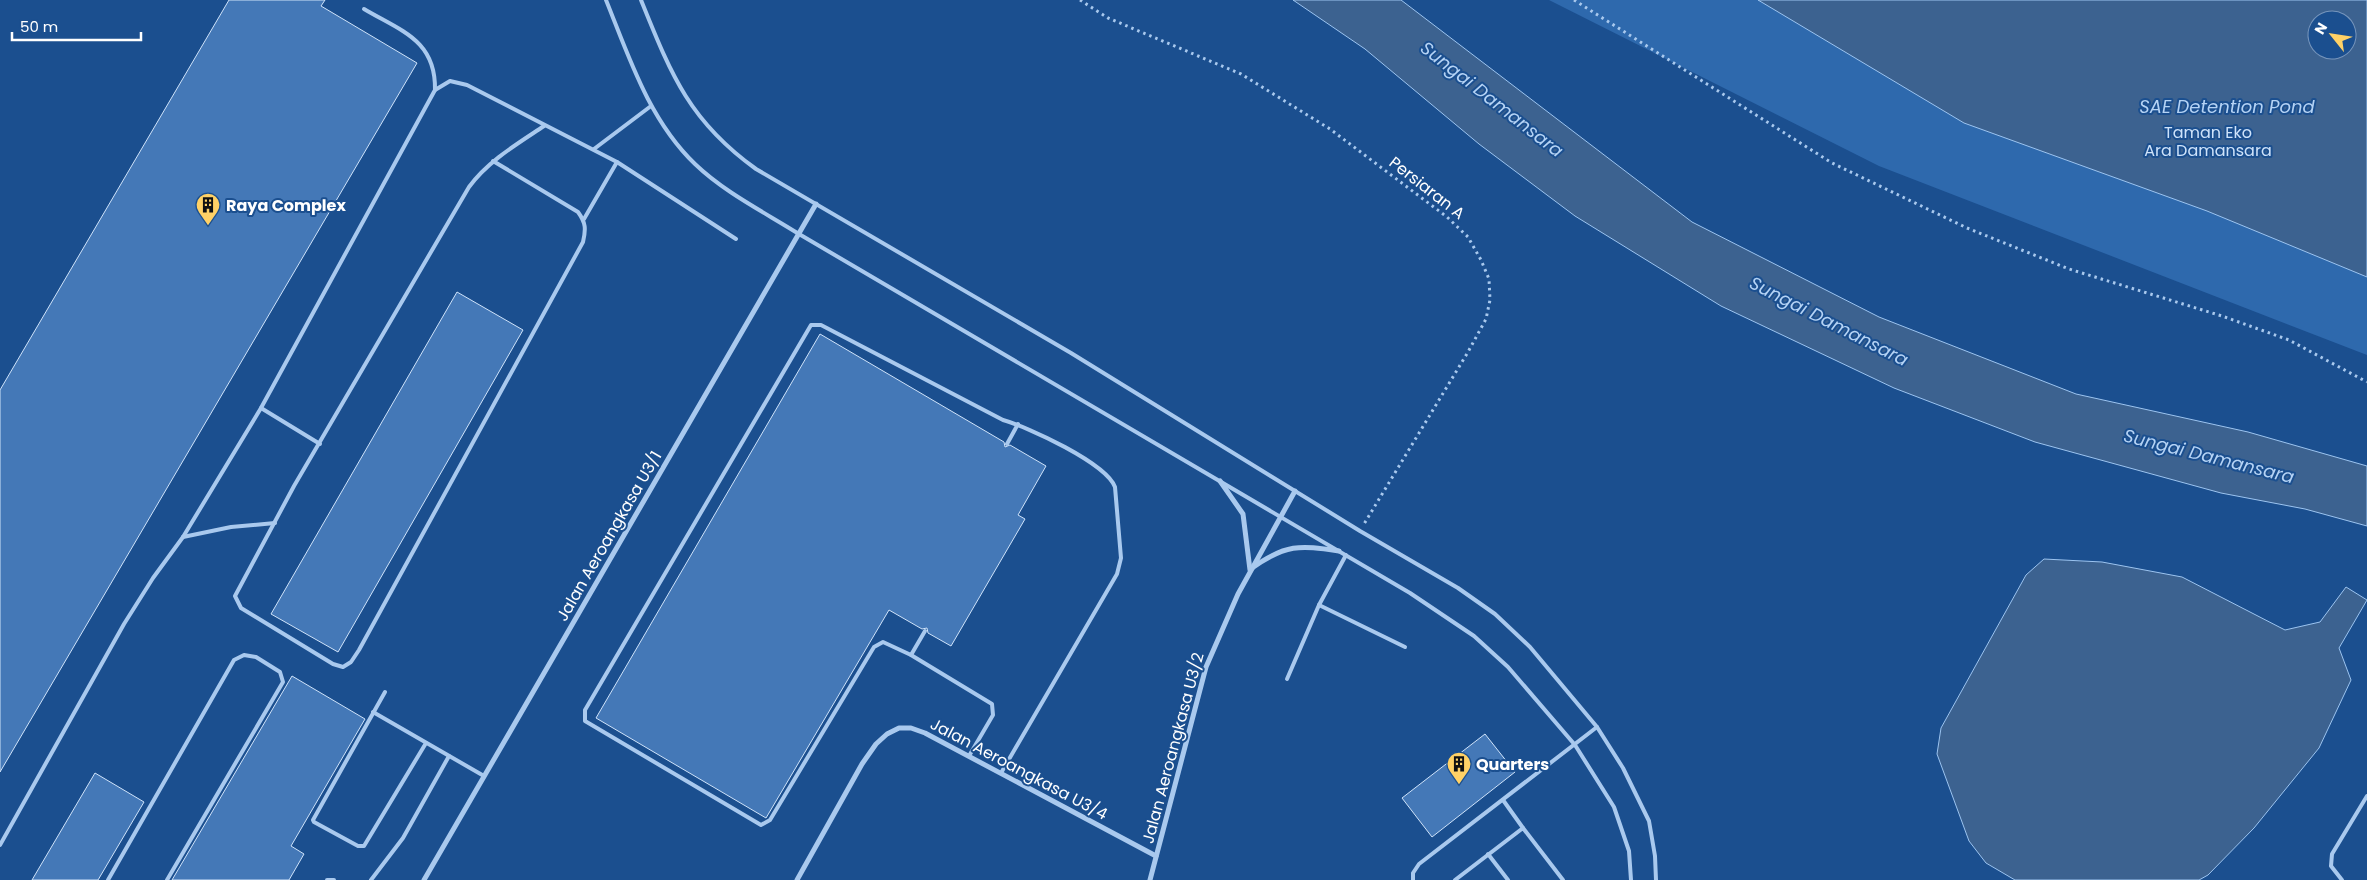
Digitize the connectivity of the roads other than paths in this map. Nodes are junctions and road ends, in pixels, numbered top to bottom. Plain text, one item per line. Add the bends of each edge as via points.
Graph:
1 (606, 0) edge
2 (641, 0) edge
3 (364, 9) dead end
4 (435, 90) junction
5 (651, 106) junction
6 (544, 126) junction
7 (594, 149) junction
8 (493, 161) junction
9 (617, 162) junction
10 (816, 204) junction
11 (584, 219) junction
12 (799, 234) junction
13 (736, 239) dead end
14 (261, 408) junction
15 (1018, 424) junction
16 (320, 444) junction
17 (1007, 444) dead end
18 (1220, 482) junction
19 (1295, 491) junction
20 (1280, 516) junction
21 (276, 523) junction
22 (183, 537) junction
23 (1339, 551) junction
24 (1346, 555) junction
25 (1250, 570) junction
26 (1319, 605) junction
27 (925, 631) dead end
28 (1406, 647) dead end
29 (911, 656) junction
30 (1287, 679) dead end
31 (384, 692) dead end
32 (373, 712) junction
33 (1596, 727) junction
34 (426, 743) junction
35 (1575, 745) junction
36 (449, 756) junction
37 (969, 756) junction
38 (1001, 773) junction
39 (484, 776) junction
40 (2367, 796) edge
41 (1503, 800) junction
42 (2361, 807) junction
43 (2367, 810) edge
44 (1523, 828) junction
45 (0, 846) edge
46 (1488, 854) junction
47 (1156, 856) junction
48 (108, 880) edge
49 (167, 880) edge
50 (327, 880) edge
51 (334, 880) edge
52 (371, 880) edge
53 (424, 880) edge
54 (797, 880) edge
55 (1150, 880) edge
56 (1413, 880) edge
57 (1457, 880) edge
58 (1508, 880) edge
59 (1563, 880) edge
60 (1632, 880) edge
61 (1656, 880) edge
62 (2342, 880) edge

1 - 5 lane
2 - 10 lane via 664,56 698,116 739,157
3 - 4 lane via 418,42 430,57 435,72
4 - 6 lane via 450,81 467,85
4 - 14 lane
5 - 7 lane
5 - 12 lane via 674,141 694,163
6 - 7 lane
6 - 8 lane
7 - 9 lane
8 - 11 lane via 569,204
8 - 16 lane via 469,187
9 - 11 lane
9 - 13 lane
10 - 12 street, Jalan Aeroangkasa U3/1
10 - 19 lane via 1071,353
11 - 21 lane via 586,228 582,242 359,650 344,666 333,664 241,608 235,596
12 - 18 lane
12 - 39 street, Jalan Aeroangkasa U3/1
14 - 16 lane
14 - 22 lane
15 - 17 lane
15 - 29 lane via 1003,420 822,325 812,325 584,715 589,724 761,825 770,820 874,647 883,642
15 - 38 lane via 1112,478 1121,558 1116,574
16 - 21 lane
18 - 20 lane
18 - 25 street via 1244,514
19 - 20 street, Jalan Aeroangkasa U3/2
19 - 33 lane via 1458,588 1495,614 1530,647
20 - 23 lane
20 - 25 street, Jalan Aeroangkasa U3/2
21 - 22 lane via 231,527
22 - 45 lane via 124,624
23 - 24 lane
23 - 25 street via 1301,546 1273,553
24 - 26 lane
24 - 35 lane via 1474,636 1508,667
25 - 47 street, Jalan Aeroangkasa U3/2 via 1206,667
26 - 28 lane
26 - 30 lane
27 - 29 lane
29 - 37 lane via 992,704 992,714
31 - 32 lane
32 - 34 lane
32 - 34 lane via 313,820 319,826 364,846
33 - 35 lane
33 - 61 lane via 1623,768 1649,822
34 - 36 lane
35 - 41 lane
35 - 60 lane via 1614,806 1629,851
36 - 39 lane
36 - 52 lane via 403,838
37 - 38 street, Jalan Aeroangkasa U3/4
37 - 54 street, Jalan Aeroangkasa U3/4 via 911,728 899,728 888,734 876,744 862,764
38 - 47 street, Jalan Aeroangkasa U3/4
39 - 53 street, Jalan Aeroangkasa U3/1
40 - 42 lane
41 - 44 lane
41 - 56 lane via 1419,864
42 - 43 lane
42 - 62 lane via 2330,860
44 - 46 lane
44 - 59 lane
46 - 57 lane
46 - 58 lane
47 - 55 street, Jalan Aeroangkasa U3/2
48 - 49 lane via 234,660 244,655 256,657 280,672 283,682
50 - 51 lane

